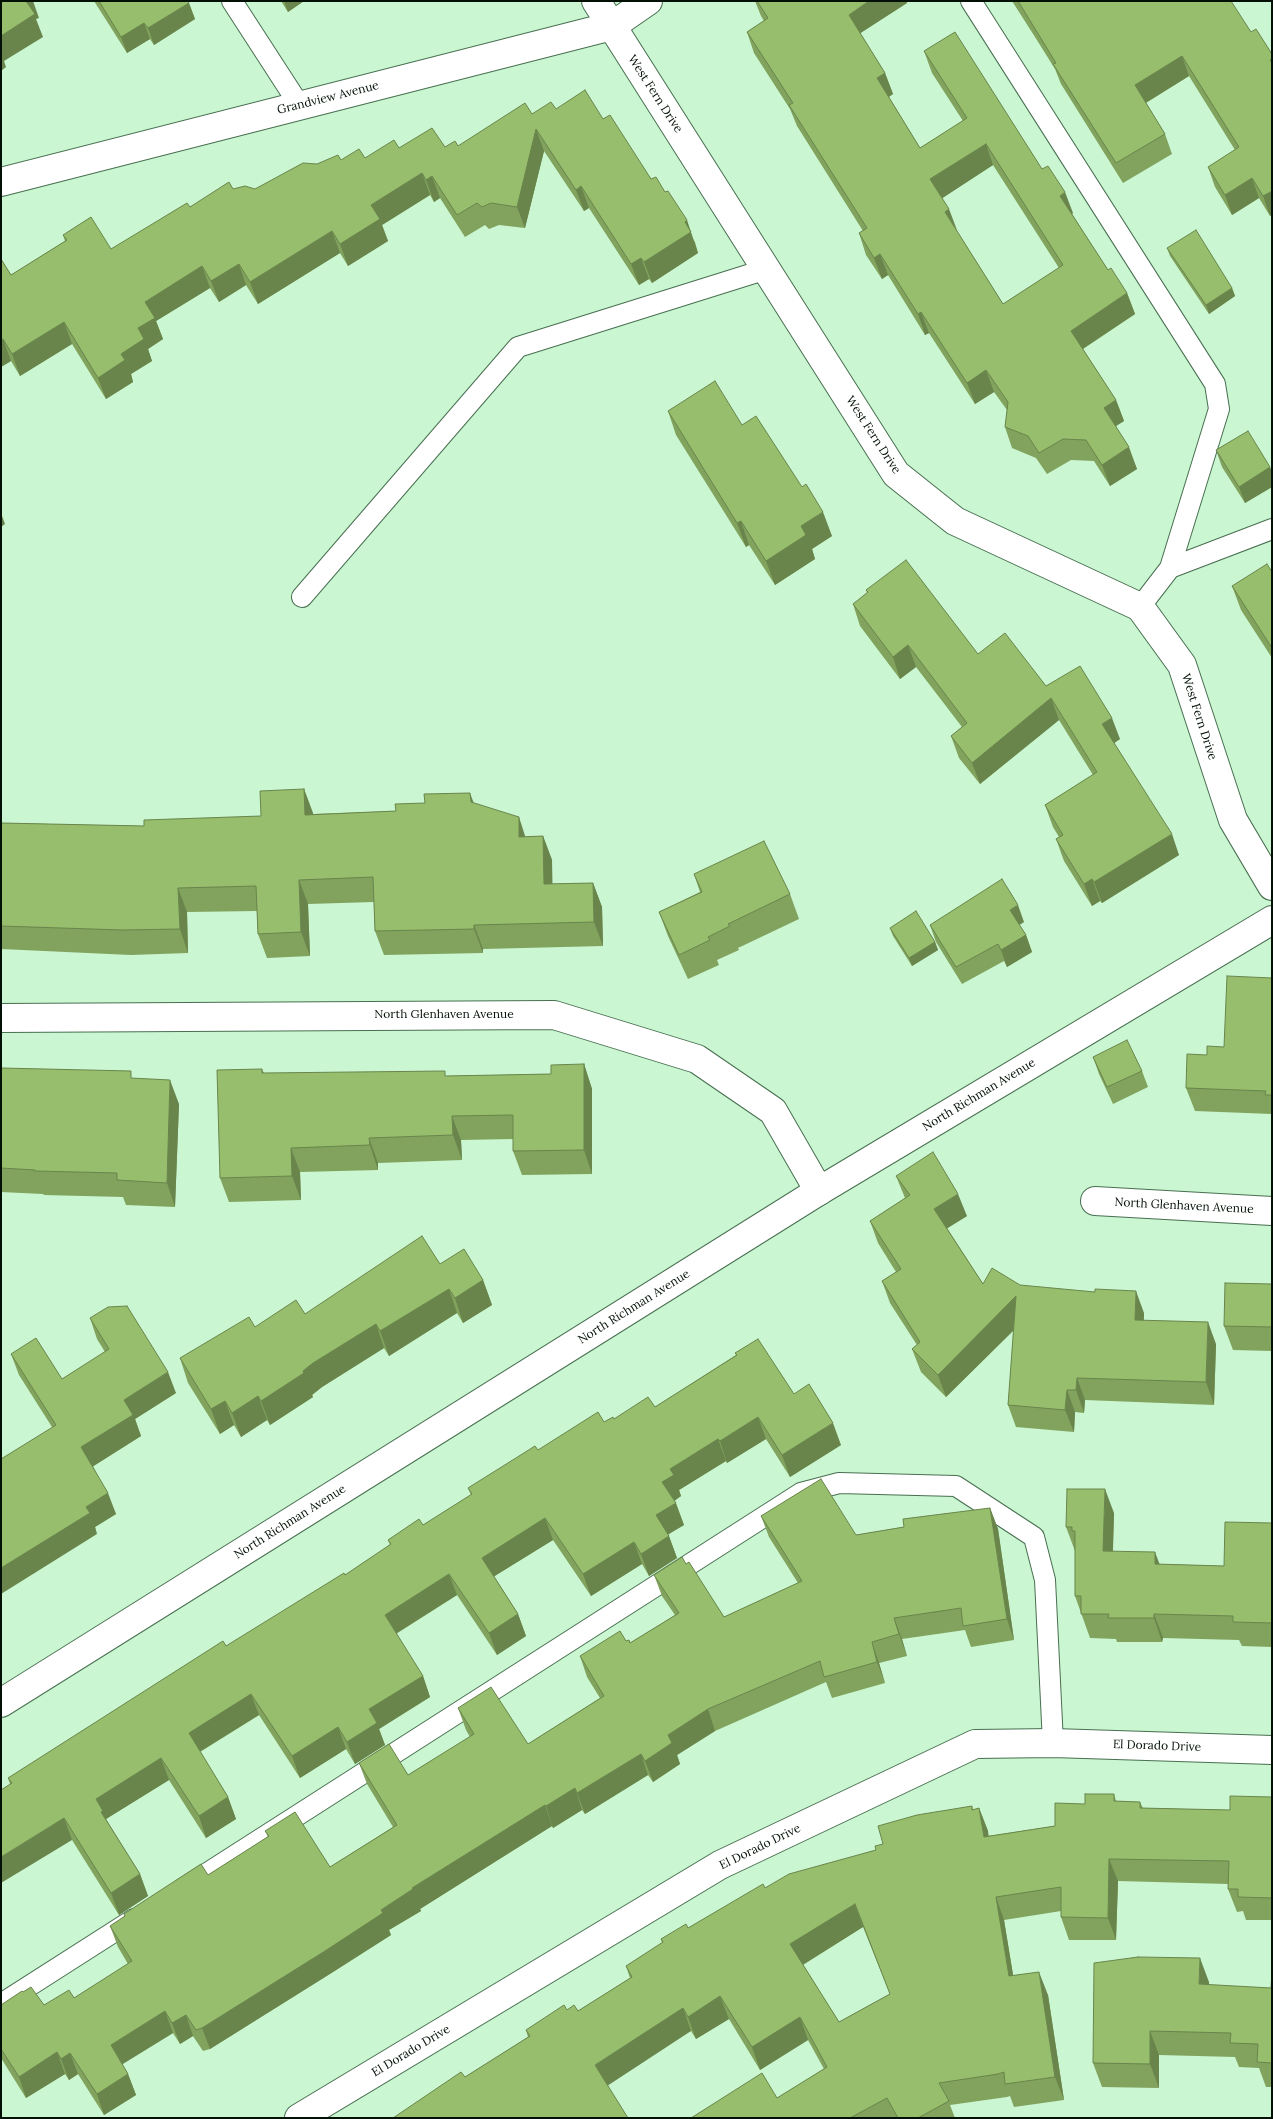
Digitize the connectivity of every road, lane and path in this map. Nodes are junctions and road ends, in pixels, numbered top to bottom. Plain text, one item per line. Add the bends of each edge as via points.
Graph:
1 (232, 1) edge
2 (596, 1) edge
3 (648, 1) edge
4 (971, 1) edge
5 (612, 26) junction
6 (300, 106) junction
7 (1, 182) edge
8 (767, 269) junction
9 (1272, 529) edge
10 (1170, 568) junction
11 (302, 597) dead end
12 (1140, 607) junction
13 (1272, 886) edge
14 (1272, 920) edge
15 (1, 1018) edge
16 (819, 1191) junction
17 (1095, 1201) dead end
18 (1272, 1211) edge
19 (1, 1703) edge
20 (1053, 1743) junction
21 (1272, 1750) edge
22 (170, 1897) edge
23 (153, 1908) edge
24 (1, 2004) edge
25 (299, 2118) edge

1 - 6 lane
2 - 5 street, West Fern Drive
3 - 5 street, Grandview Avenue
4 - 10 lane via 1215,384 1219,409
5 - 6 street, Grandview Avenue
5 - 8 street, West Fern Drive
6 - 7 street, Grandview Avenue
8 - 11 lane via 518,347
8 - 12 street, West Fern Drive via 896,474 956,521
9 - 10 lane
10 - 12 lane
12 - 13 street, West Fern Drive via 1182,665 1233,820
14 - 16 street, North Richman Avenue
15 - 16 street, North Glenhaven Avenue via 554,1015 697,1059 773,1111
16 - 19 street, North Richman Avenue
17 - 18 street, North Glenhaven Avenue
20 - 21 street, El Dorado Drive
20 - 22 lane via 1045,1580 1034,1537 956,1486 839,1483 801,1494
20 - 25 street, El Dorado Drive via 975,1744 720,1866
23 - 24 lane

